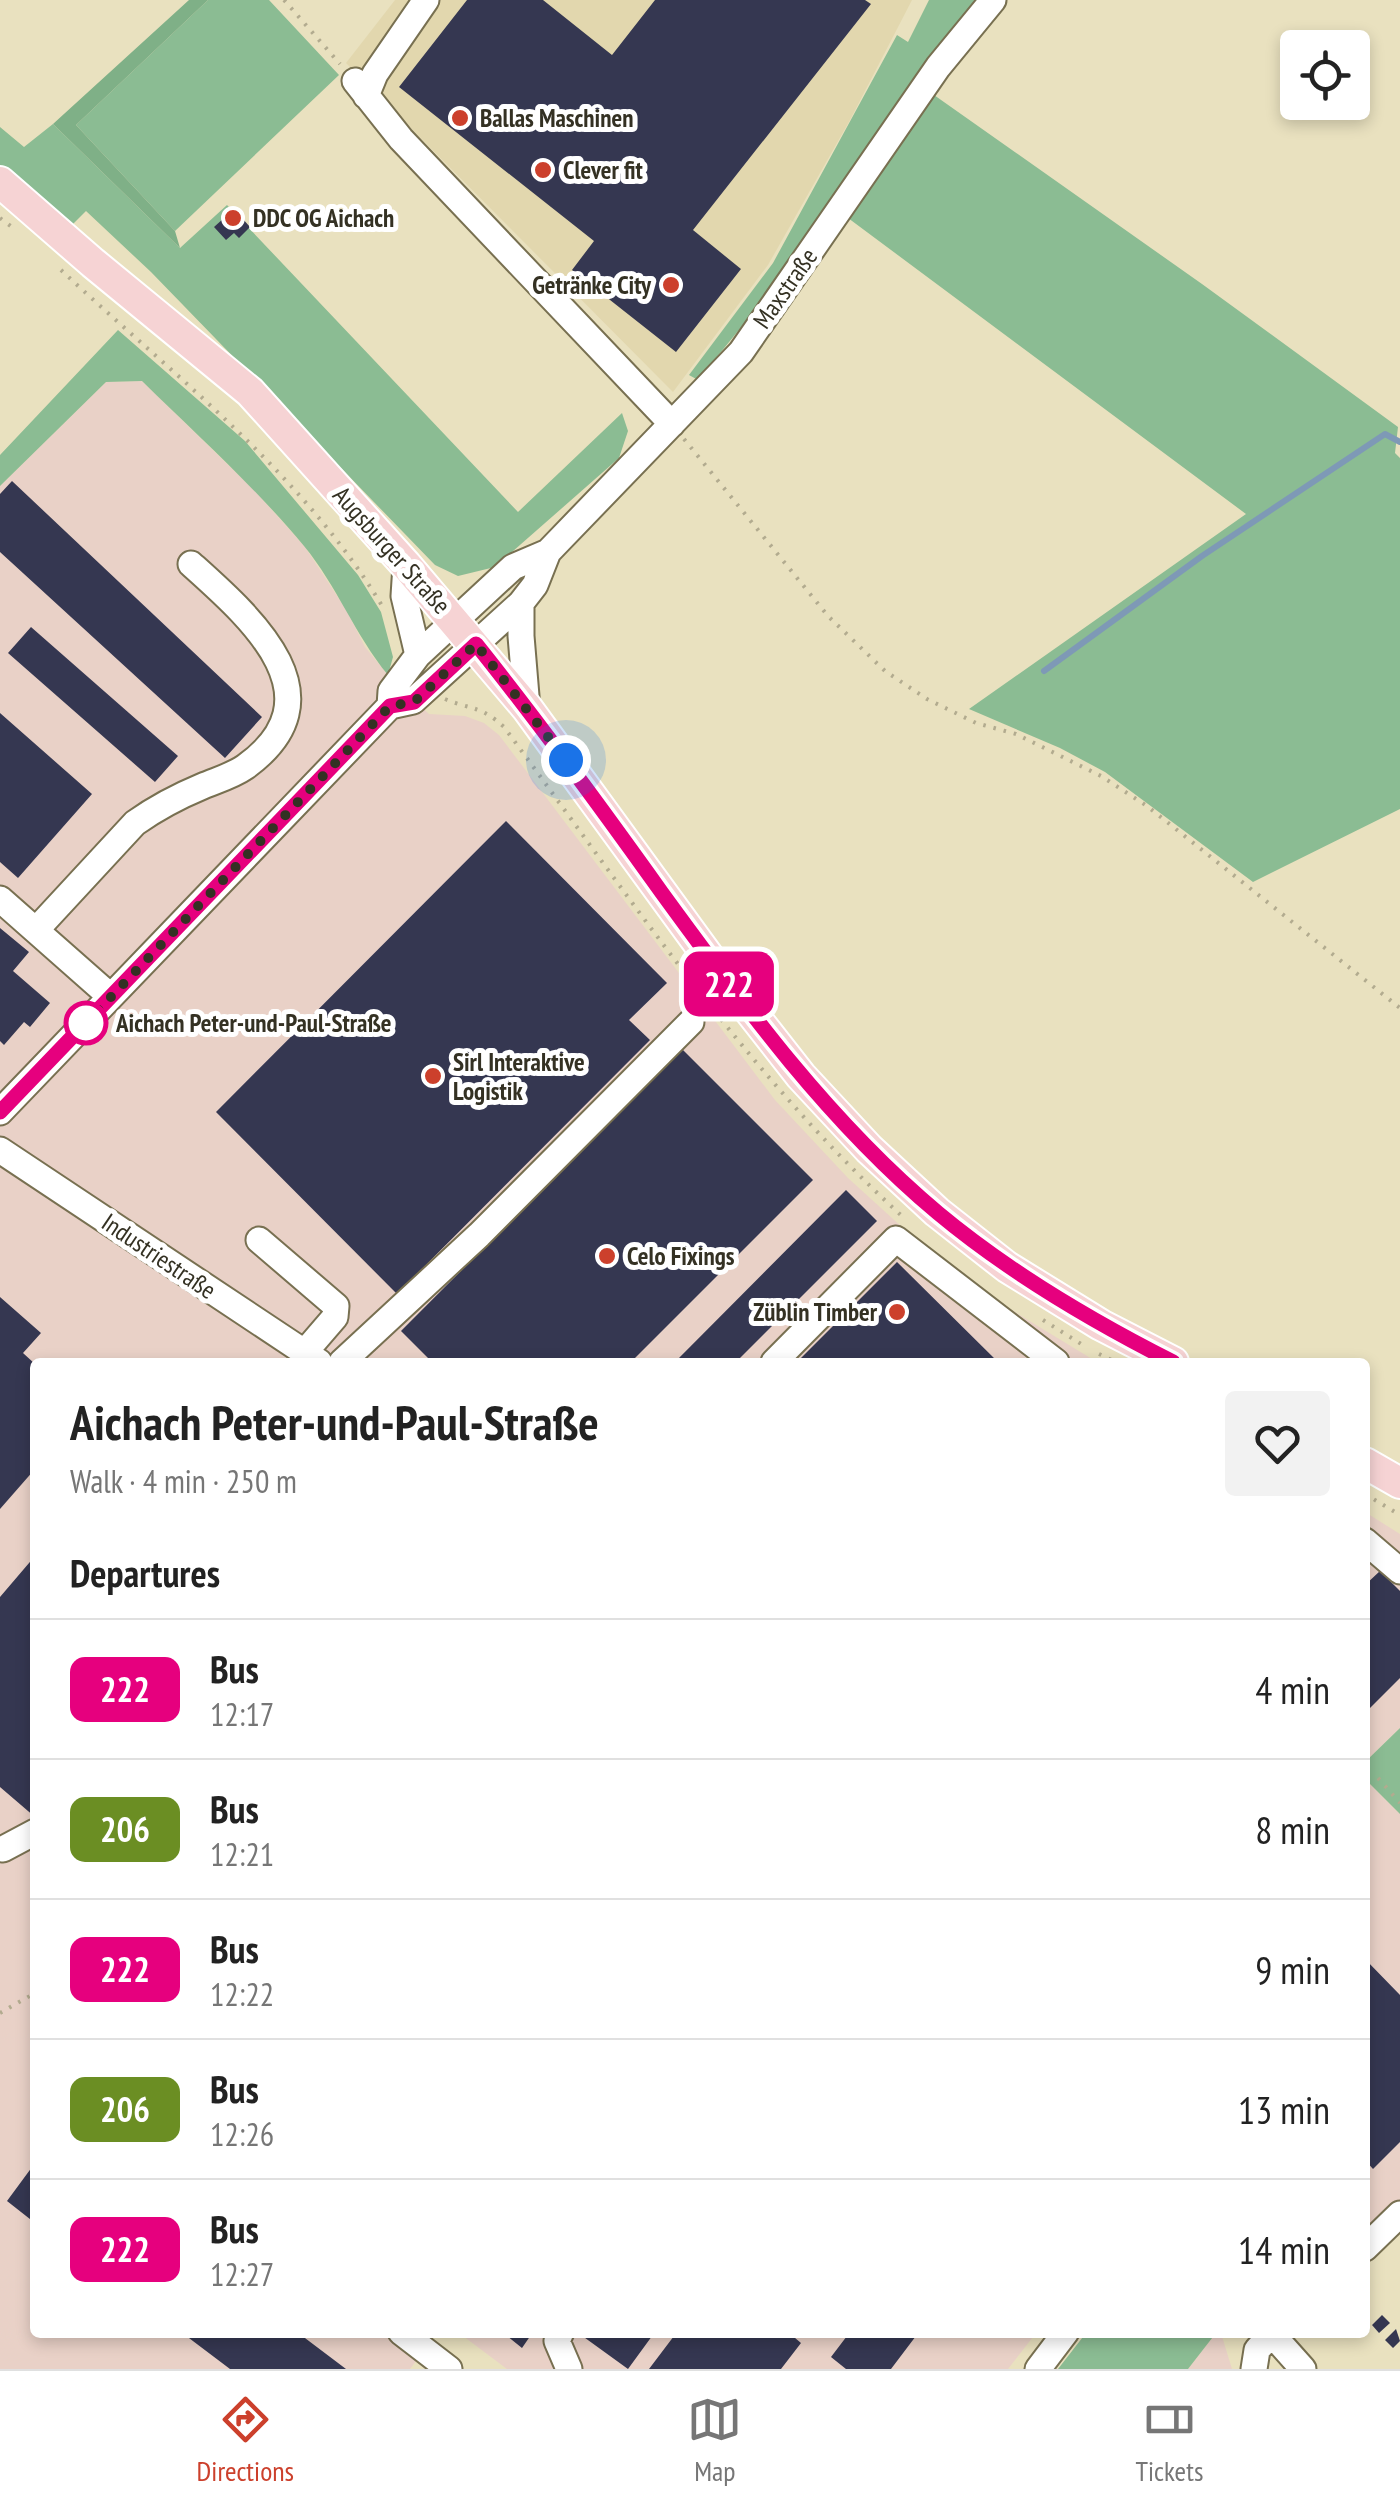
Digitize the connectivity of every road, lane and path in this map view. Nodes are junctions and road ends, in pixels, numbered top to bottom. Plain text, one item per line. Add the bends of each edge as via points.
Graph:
1 (284, 0) edge
2 (426, 0) edge
3 (993, 0) edge
4 (360, 89) junction
5 (0, 182) edge
6 (0, 218) edge
7 (25, 238) dead end
8 (52, 261) dead end
9 (672, 424) junction
10 (548, 552) junction
11 (191, 564) dead end
12 (406, 565) junction
13 (521, 603) junction
14 (455, 620) junction
15 (388, 625) dead end
16 (476, 644) junction
17 (418, 655) junction
18 (390, 706) junction
19 (528, 708) junction
20 (0, 899) edge
21 (36, 930) junction
22 (110, 996) junction
23 (1400, 1008) edge
24 (691, 1022) dead end
25 (0, 1112) edge
26 (0, 1150) edge
27 (259, 1240) dead end
28 (312, 1358) edge
29 (346, 1358) edge
30 (778, 1358) edge
31 (1051, 1358) edge
32 (1166, 1358) edge
33 (1370, 1466) edge
34 (1400, 1483) edge
35 (1370, 1497) edge
36 (1400, 1515) edge
37 (1370, 1545) edge
38 (1400, 1570) edge
39 (1378, 1778) dead end
40 (1400, 1803) edge
41 (30, 1835) edge
42 (3, 1849) dead end
43 (30, 1996) edge
44 (0, 2013) edge
45 (1400, 2214) edge
46 (1370, 2243) edge
47 (409, 2338) edge
48 (558, 2338) edge
49 (1061, 2338) edge
50 (1268, 2338) edge
51 (1276, 2338) edge
52 (449, 2369) edge
53 (568, 2369) edge
54 (1038, 2369) edge
55 (1254, 2369) edge
56 (1302, 2369) edge

1 - 4 path
2 - 4 street
3 - 9 street, Maxstraße via 938,67 741,352
4 - 9 street
5 - 12 main road, Augsburger Straße via 250,392
6 - 7 path
8 - 15 path via 253,443 359,570
9 - 10 street, Maxstraße
9 - 23 path via 828,616 885,671 927,699 1016,734 1147,806
10 - 13 street, Maxstraße
10 - 14 street, Maxstraße via 513,568
11 - 21 street via 246,612 272,646 288,695 280,734 246,766 134,823
12 - 14 main road, Augsburger Straße
12 - 17 street via 404,596
13 - 16 street, Maxstraße
13 - 19 street, Maxstraße
14 - 16 main road, Augsburger Straße
14 - 17 street, Maxstraße
16 - 18 street, Maxstraße via 414,702
16 - 19 main road, Augsburger Straße
17 - 18 street, Maxstraße via 391,692
18 - 22 street
19 - 32 main road, Augsburger Straße via 718,970 869,1149 1006,1266
20 - 21 street
21 - 22 street
22 - 25 street
24 - 29 street via 480,1235
26 - 28 street, Industriestraße
27 - 28 street via 336,1306
30 - 31 street via 896,1240
33 - 34 main road
35 - 36 path
37 - 38 street
39 - 40 path
41 - 42 street
43 - 44 path
45 - 46 street
47 - 52 street
48 - 53 street
49 - 54 street
50 - 55 street
51 - 56 street

